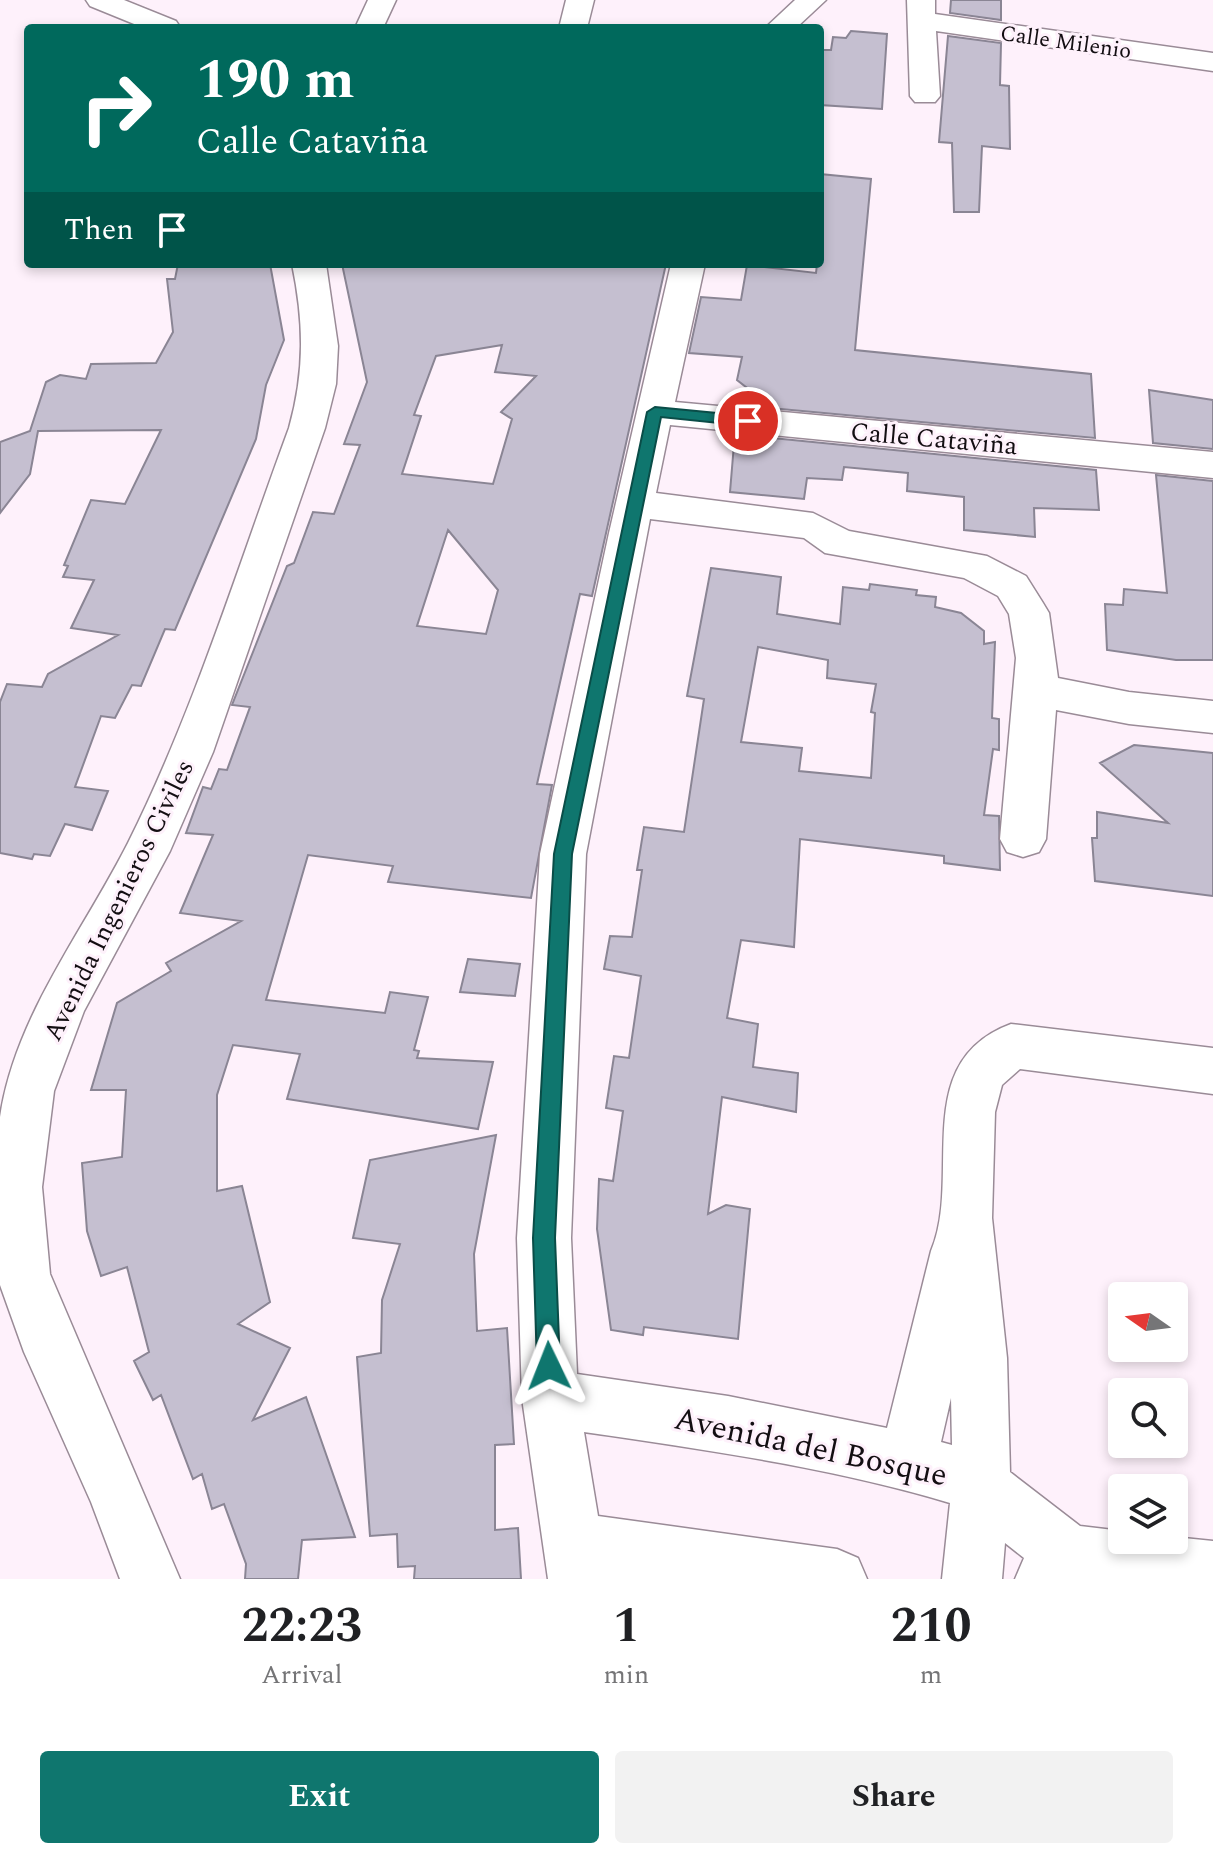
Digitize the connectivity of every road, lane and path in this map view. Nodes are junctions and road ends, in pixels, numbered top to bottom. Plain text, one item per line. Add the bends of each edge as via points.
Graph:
1 (100, 0) edge
2 (382, 0) edge
3 (580, 0) edge
4 (812, 0) edge
5 (920, 10) edge
6 (159, 24) edge
7 (371, 24) edge
8 (574, 24) edge
9 (784, 24) edge
10 (1213, 62) edge
11 (925, 96) dead end
12 (310, 268) edge
13 (687, 268) edge
14 (655, 412) junction
15 (1213, 465) edge
16 (631, 518) junction
17 (1037, 690) junction
18 (1213, 717) edge
19 (1023, 839) dead end
20 (1213, 1071) edge
21 (966, 1218) junction
22 (550, 1398) junction
23 (908, 1461) junction
24 (981, 1486) junction
25 (576, 1561) edge
26 (1064, 1571) edge
27 (1213, 1571) edge
28 (150, 1579) edge
29 (837, 1579) edge
30 (972, 1579) edge

1 - 6 street
2 - 7 street
3 - 8 street
4 - 9 street
5 - 10 street, Calle Milenio
5 - 11 street
12 - 28 street, Avenida Ingenieros Civiles via 324,343 320,385 307,428 191,752 147,851 62,1005 29,1091 16,1187 23,1274
13 - 14 street
14 - 15 street, Calle Cataviña
14 - 16 street
16 - 17 street via 811,554 839,543 973,566 1012,586 1029,613
16 - 22 street via 563,854 544,1238
17 - 18 street
17 - 19 street
20 - 21 street via 1011,1046 980,1073 970,1112
21 - 23 street
21 - 24 street via 979,1358
22 - 23 street, Avenida del Bosque via 728,1425
22 - 25 street
23 - 24 street, Avenida del Bosque
24 - 26 street, Avenida del Bosque
24 - 30 street
25 - 29 street
26 - 27 street

